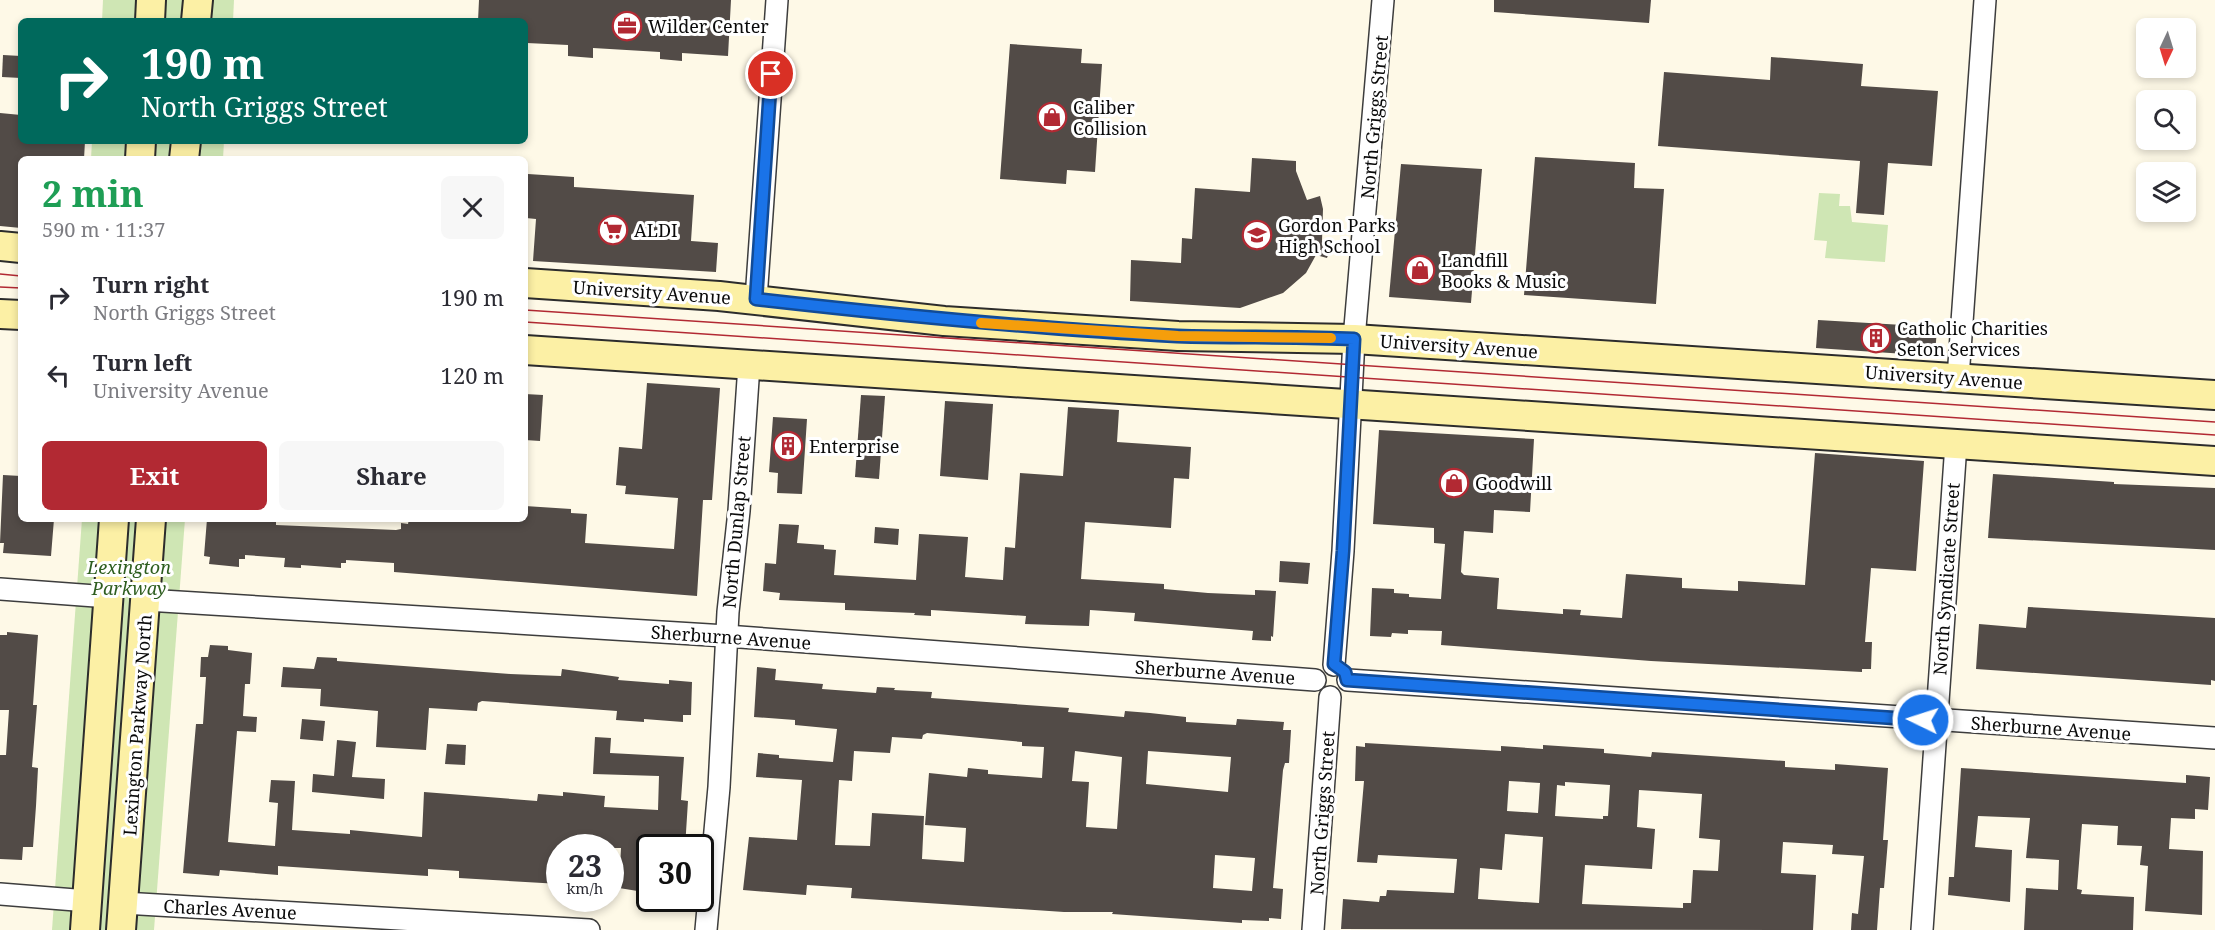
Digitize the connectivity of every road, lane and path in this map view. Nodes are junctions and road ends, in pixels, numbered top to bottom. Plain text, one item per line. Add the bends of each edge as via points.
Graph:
1 (151, 0) edge
2 (198, 0) edge
3 (777, 0) edge
4 (1383, 0) edge
5 (1985, 0) edge
6 (150, 18) edge
7 (196, 18) edge
8 (0, 246) edge
9 (18, 248) edge
10 (528, 283) edge
11 (756, 299) junction
12 (0, 314) edge
13 (18, 315) edge
14 (1354, 339) junction
15 (528, 350) edge
16 (749, 364) junction
17 (1958, 378) junction
18 (2215, 395) edge
19 (1351, 403) junction
20 (1956, 444) junction
21 (2215, 461) edge
22 (114, 522) edge
23 (151, 522) edge
24 (0, 589) edge
25 (109, 597) junction
26 (146, 600) junction
27 (726, 636) junction
28 (1341, 672) junction
29 (1315, 680) junction
30 (1330, 697) junction
31 (1936, 721) junction
32 (2215, 738) edge
33 (0, 894) edge
34 (88, 901) junction
35 (122, 916) edge
36 (85, 930) edge
37 (589, 930) edge
38 (705, 930) edge
39 (1313, 930) edge
40 (1922, 930) edge

1 - 6 main road
2 - 7 main road
3 - 11 street
4 - 14 street, North Griggs Street
5 - 17 street
8 - 9 main road
10 - 11 main road, University Avenue
11 - 14 main road, University Avenue via 944,321 1178,336
12 - 13 main road
14 - 17 main road, University Avenue
14 - 19 street, North Griggs Street
15 - 16 main road
16 - 19 main road
16 - 27 street, North Dunlap Street
17 - 18 main road, University Avenue
19 - 20 main road
19 - 28 street, North Griggs Street
20 - 21 main road
20 - 31 street, North Syndicate Street
22 - 25 main road, Lexington Parkway North
23 - 26 main road, Lexington Parkway North
24 - 25 street
25 - 34 main road, Lexington Parkway North
26 - 27 street, Sherburne Avenue
26 - 35 main road, Lexington Parkway North
27 - 29 street, Sherburne Avenue
27 - 38 street, North Dunlap Street via 719,787
28 - 29 street via 1320,669
28 - 30 street via 1342,693
28 - 31 street, Sherburne Avenue
29 - 30 street via 1319,692
30 - 39 street, North Griggs Street
31 - 32 street, Sherburne Avenue
31 - 40 street, North Syndicate Street
33 - 34 street
34 - 36 main road, Lexington Parkway North
35 - 37 street, Charles Avenue

